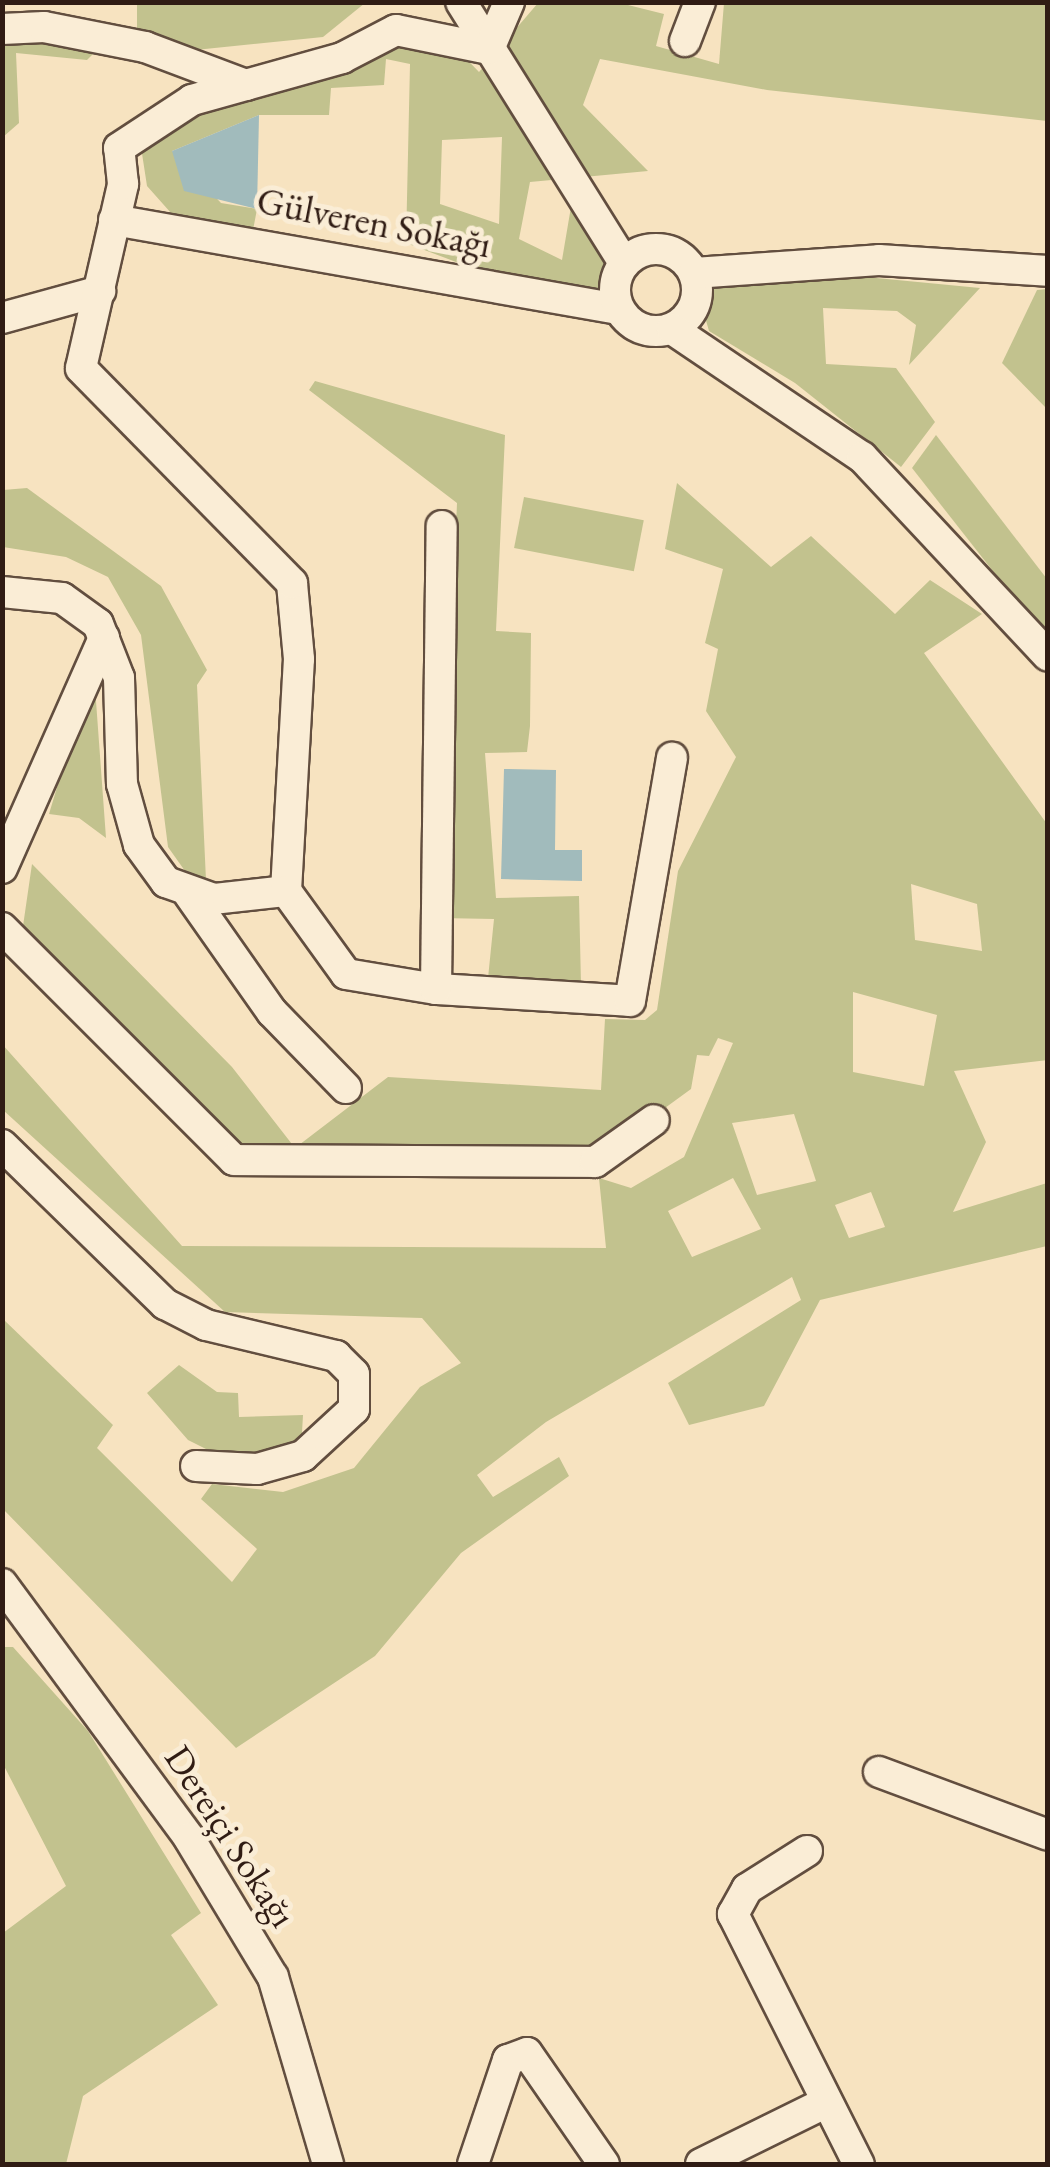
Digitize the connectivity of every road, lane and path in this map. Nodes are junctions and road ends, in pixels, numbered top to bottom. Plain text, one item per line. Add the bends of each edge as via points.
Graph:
1 (460, 2) edge
2 (508, 2) edge
3 (700, 2) edge
4 (2, 29) edge
5 (684, 41) dead end
6 (489, 48) junction
7 (246, 85) junction
8 (114, 220) junction
9 (624, 263) junction
10 (1048, 272) edge
11 (694, 273) junction
12 (100, 291) junction
13 (618, 309) junction
14 (2, 318) edge
15 (672, 329) junction
16 (442, 526) dead end
17 (2, 592) edge
18 (104, 638) junction
19 (1048, 656) edge
20 (672, 758) dead end
21 (2, 868) edge
22 (286, 891) junction
23 (189, 894) junction
24 (2, 928) edge
25 (436, 989) junction
26 (346, 1088) dead end
27 (654, 1120) dead end
28 (2, 1145) edge
29 (196, 1466) dead end
30 (2, 1584) edge
31 (879, 1772) dead end
32 (1048, 1835) edge
33 (807, 1851) dead end
34 (825, 2104) junction
35 (328, 2164) edge
36 (472, 2164) edge
37 (604, 2164) edge
38 (701, 2164) edge
39 (859, 2164) edge

1 - 6 street
2 - 6 street
3 - 5 street
4 - 7 street via 44,27 145,47
6 - 7 street via 396,30 342,58
6 - 9 street
7 - 8 street via 192,100 119,148
8 - 12 street
8 - 13 street, Gülveren Sokağı
9 - 11 street via 654,248
9 - 13 street
10 - 11 street via 879,260
11 - 15 street via 694,305
12 - 14 street
12 - 22 street via 81,368 292,583 299,660
13 - 15 street via 640,329
15 - 19 street via 862,457
16 - 25 street
17 - 18 street via 62,598
18 - 21 street
18 - 23 street via 119,678 122,784 138,844 166,882
20 - 25 street via 630,1000
22 - 23 street
22 - 25 street via 346,974
23 - 26 street via 272,1012
24 - 27 street via 234,1160 595,1162
28 - 29 street via 165,1304 206,1325 336,1356 354,1374 354,1409 303,1456 258,1469
30 - 35 street, Dereiçi Sokağı via 190,1838 273,1978
31 - 32 street
33 - 34 street via 747,1889 733,1914
34 - 38 street
34 - 39 street
36 - 37 street via 508,2060 527,2053

